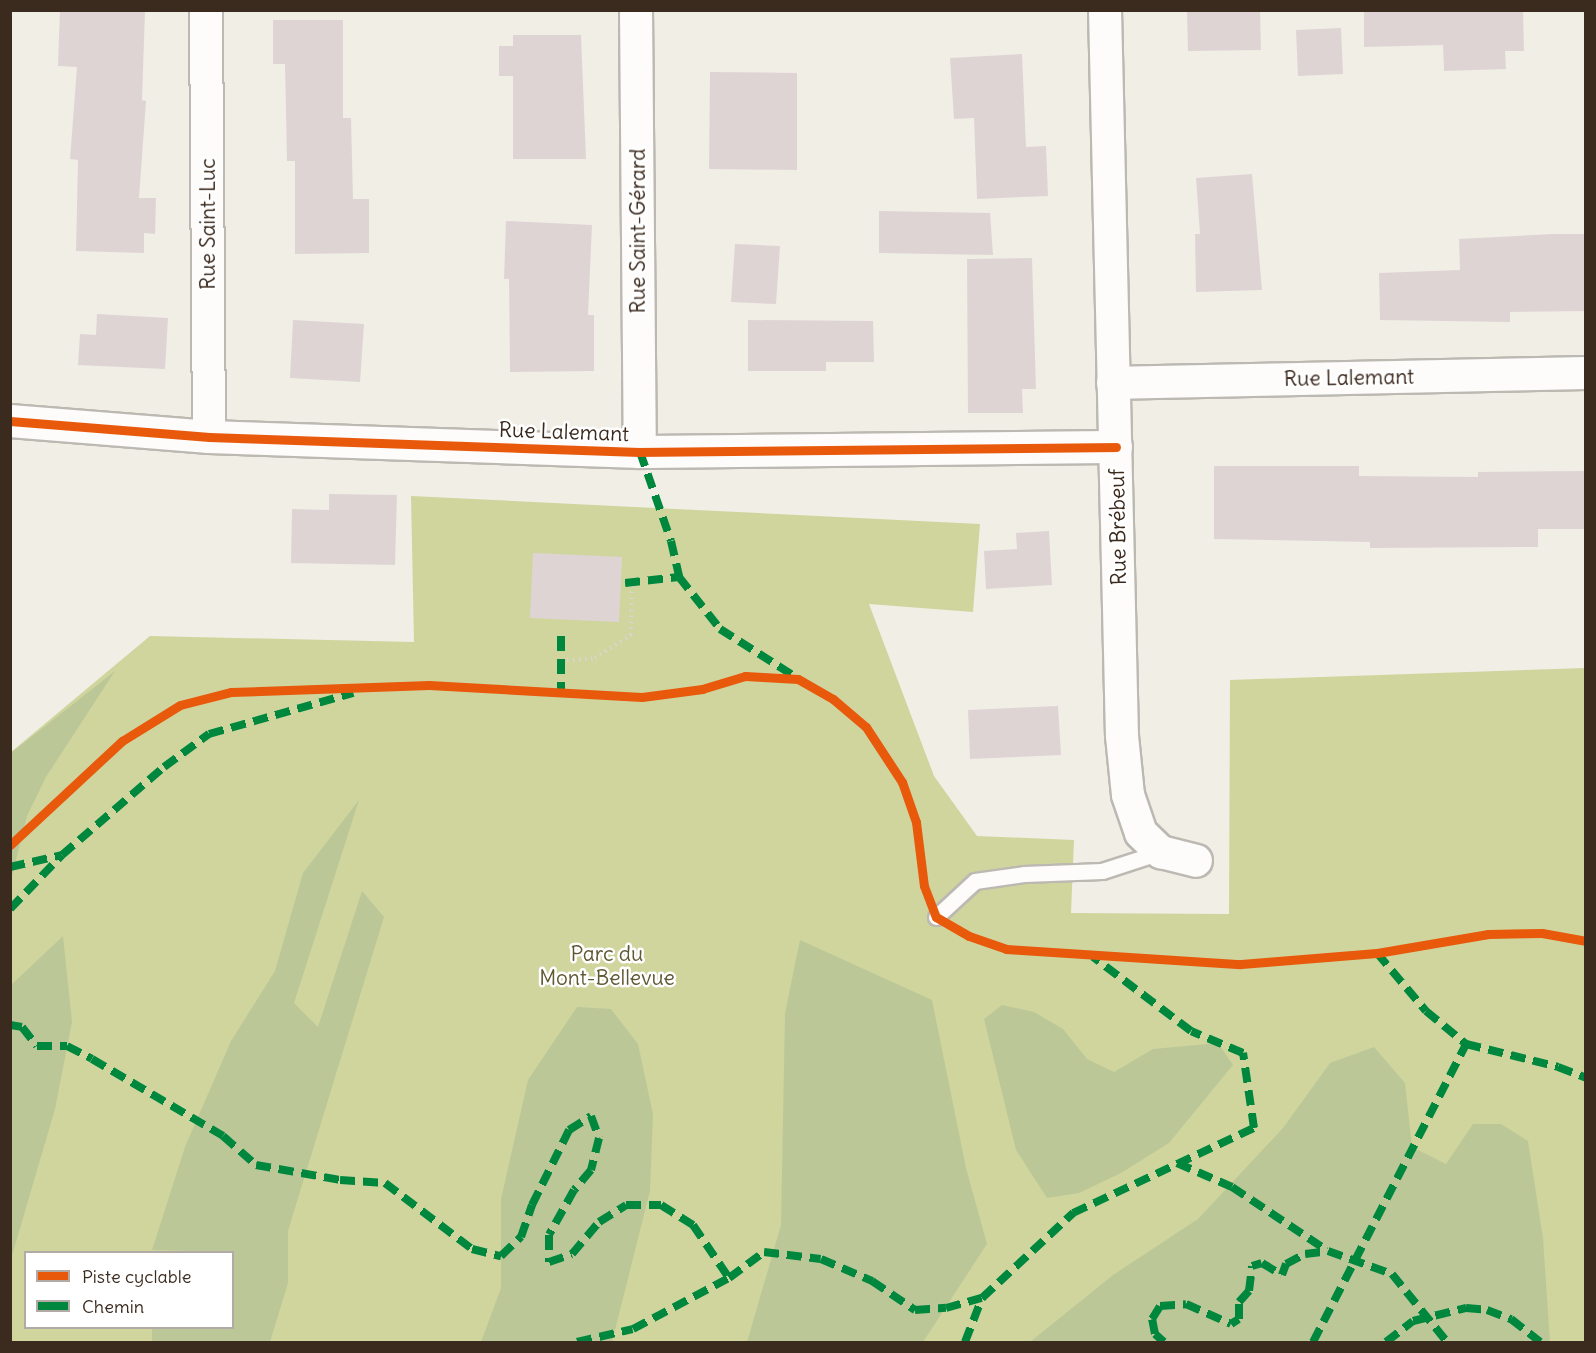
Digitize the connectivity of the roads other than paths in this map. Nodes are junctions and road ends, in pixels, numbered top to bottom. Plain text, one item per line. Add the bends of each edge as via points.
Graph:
1 (206, 10) edge
2 (636, 10) edge
3 (1105, 10) edge
4 (1586, 373) edge
5 (1113, 383) junction
6 (10, 421) edge
7 (209, 437) junction
8 (1116, 447) junction
9 (640, 452) junction
10 (1161, 852) junction
11 (1197, 861) dead end
12 (936, 916) dead end

1 - 7 street, Rue Saint-Luc
2 - 9 street, Rue Saint-Gérard
3 - 5 street, Rue Brébeuf
4 - 5 street, Rue Lalemant
5 - 8 street, Rue Brébeuf
6 - 7 street, Rue Lalemant
7 - 9 street, Rue Lalemant
8 - 9 street, Rue Lalemant
8 - 10 street, Rue Brébeuf via 1122,736 1128,795 1141,833
10 - 11 street
10 - 12 lane via 1102,871 975,881

